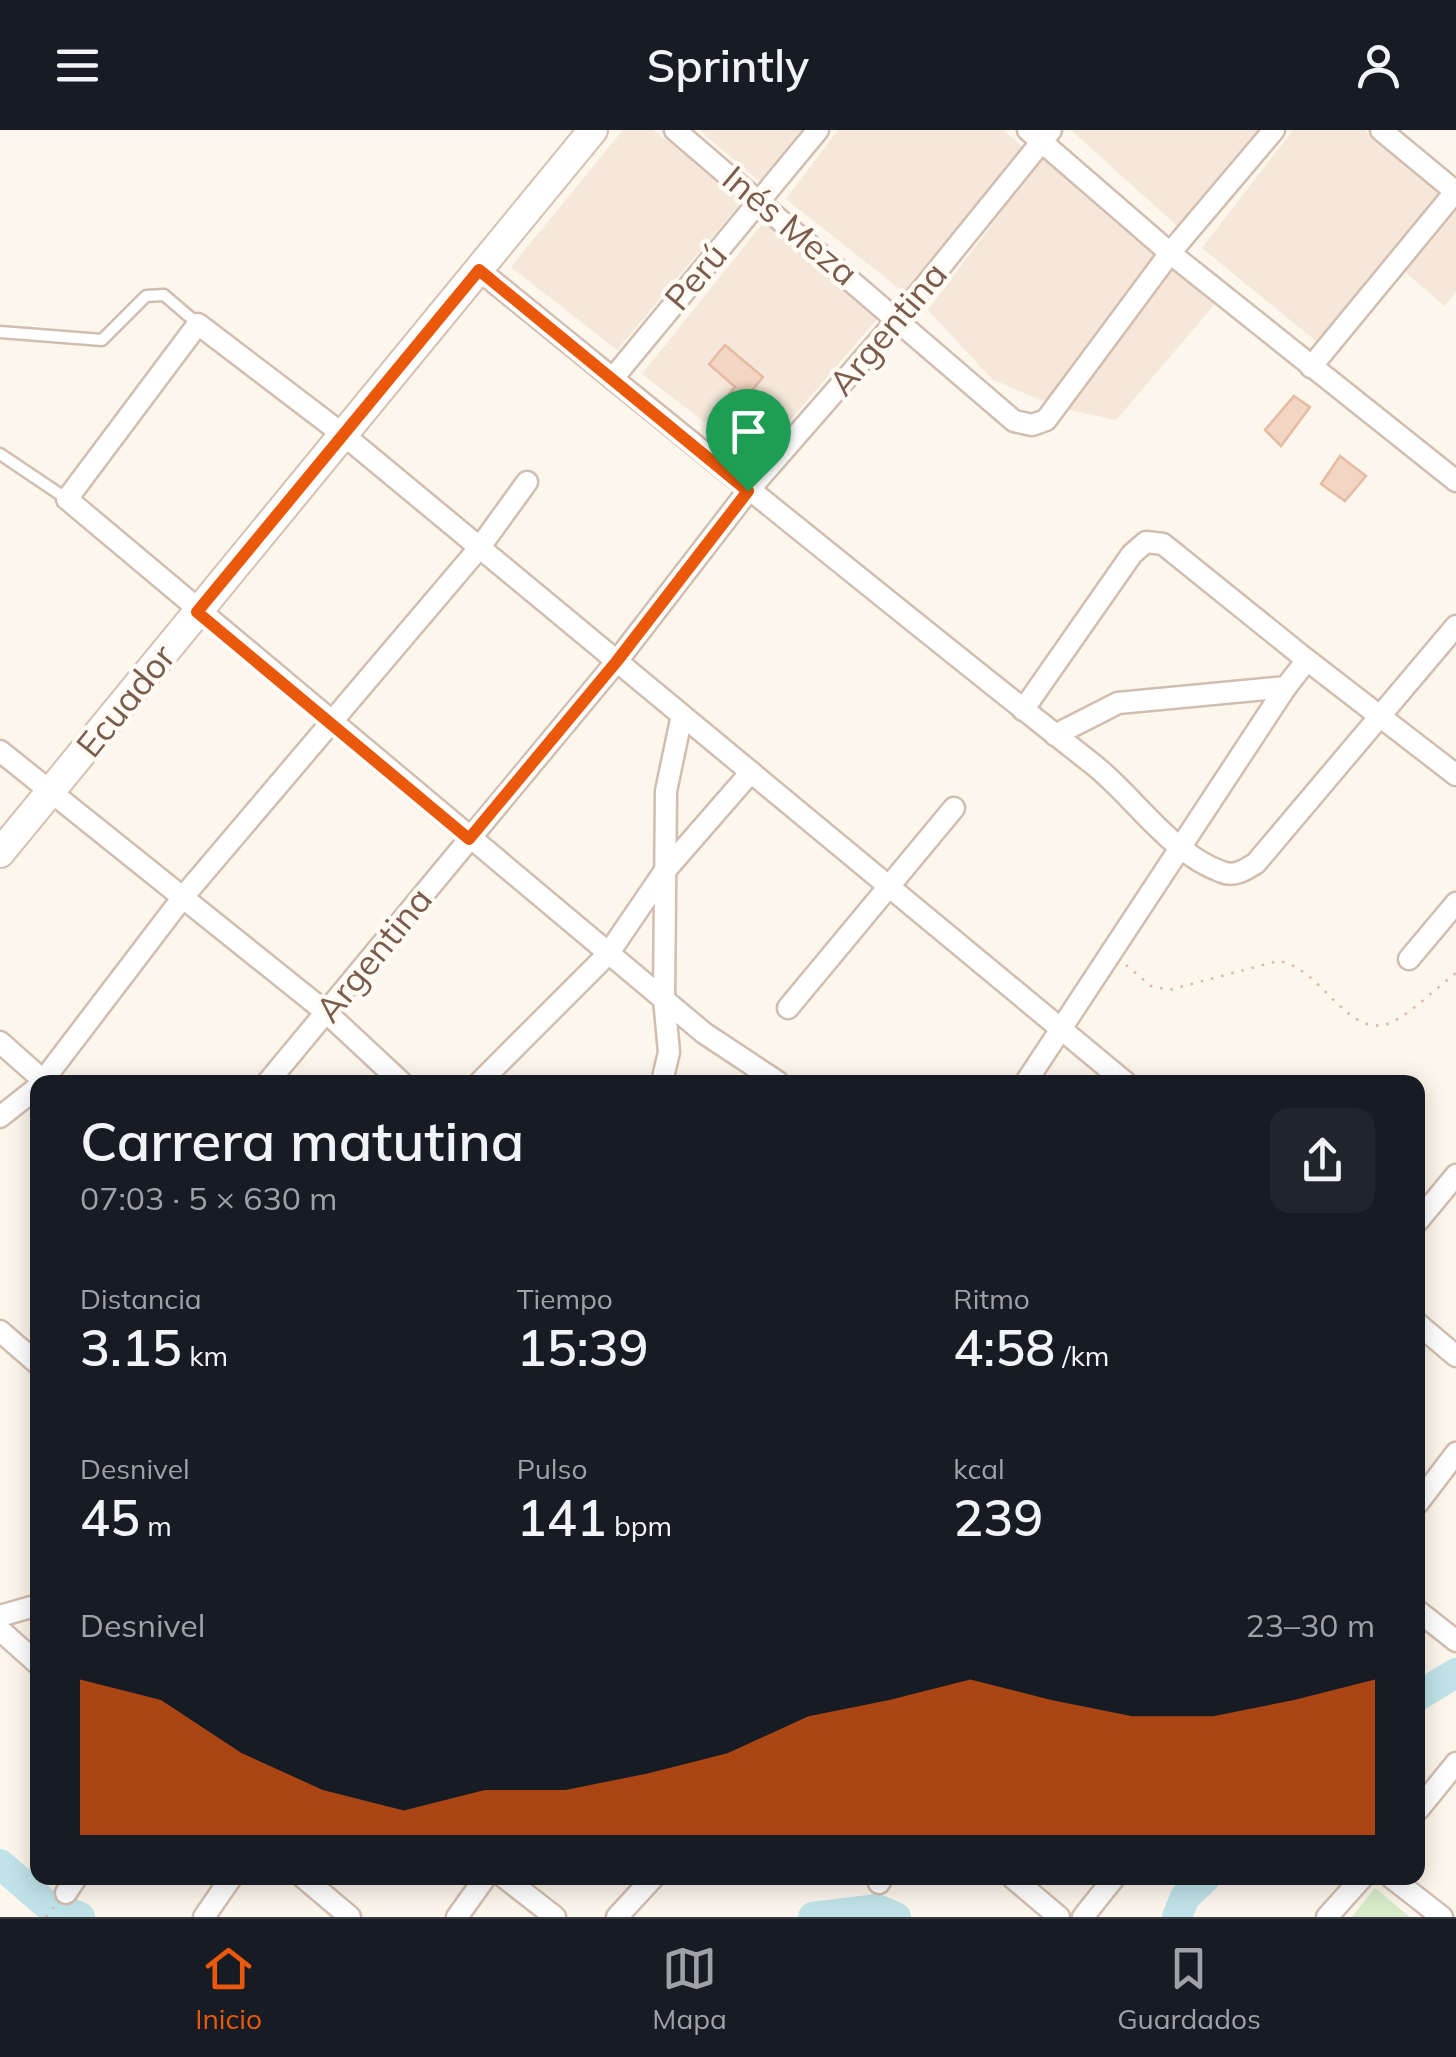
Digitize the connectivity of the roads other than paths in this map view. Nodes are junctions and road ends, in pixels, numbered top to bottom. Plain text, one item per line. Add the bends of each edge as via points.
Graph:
1 (593, 130) edge
2 (675, 130) edge
3 (818, 130) edge
4 (1274, 130) edge
5 (1380, 130) edge
6 (1040, 134) edge
7 (1456, 192) edge
8 (760, 200) junction
9 (1170, 253) junction
10 (479, 270) junction
11 (899, 318) junction
12 (198, 324) junction
13 (0, 332) edge
14 (1311, 367) junction
15 (612, 378) junction
16 (345, 436) junction
17 (0, 454) edge
18 (1456, 481) edge
19 (527, 482) dead end
20 (748, 491) junction
21 (68, 498) junction
22 (480, 547) junction
23 (197, 612) junction
24 (1456, 626) edge
25 (1308, 660) junction
26 (617, 661) junction
27 (1286, 686) junction
28 (1023, 710) junction
29 (682, 715) junction
30 (1382, 715) junction
31 (332, 722) junction
32 (1055, 736) junction
33 (0, 751) edge
34 (751, 772) junction
35 (1456, 774) edge
36 (54, 790) junction
37 (954, 808) dead end
38 (469, 839) junction
39 (1182, 846) junction
40 (0, 853) edge
41 (664, 872) junction
42 (890, 887) junction
43 (183, 897) junction
44 (1456, 902) edge
45 (608, 954) junction
46 (1409, 960) dead end
47 (664, 998) junction
48 (788, 1008) dead end
49 (327, 1013) junction
50 (1062, 1030) junction
51 (0, 1042) edge
52 (34, 1075) edge
53 (48, 1075) edge
54 (274, 1075) edge
55 (393, 1075) edge
56 (487, 1075) edge
57 (664, 1075) edge
58 (767, 1075) edge
59 (1031, 1075) edge
60 (1116, 1075) edge
61 (30, 1093) edge
62 (0, 1117) edge
63 (1456, 1175) edge
64 (1425, 1212) edge
65 (1425, 1330) edge
66 (0, 1332) edge
67 (1456, 1356) edge
68 (30, 1357) edge
69 (1456, 1453) edge
70 (1425, 1494) edge
71 (30, 1607) edge
72 (0, 1616) edge
73 (1425, 1617) edge
74 (0, 1630) edge
75 (1456, 1641) edge
76 (30, 1657) edge
77 (1456, 1763) edge
78 (1425, 1801) edge
79 (226, 1885) edge
80 (312, 1885) edge
81 (480, 1885) edge
82 (515, 1885) edge
83 (647, 1885) edge
84 (1021, 1885) edge
85 (1108, 1885) edge
86 (1356, 1885) edge
87 (1401, 1885) edge
88 (204, 1917) edge
89 (350, 1917) edge
90 (457, 1917) edge
91 (555, 1917) edge
92 (618, 1917) edge
93 (1059, 1917) edge
94 (1083, 1917) edge
95 (1327, 1917) edge
96 (1442, 1917) edge

1 - 10 street, Ecuador
2 - 8 street, Inés Meza
3 - 8 street, Perú
4 - 9 street
5 - 7 street
6 - 9 street
6 - 11 street, Argentina
7 - 14 street
8 - 11 street, Inés Meza
8 - 15 street, Perú
9 - 11 street, Inés Meza via 1046,420 1032,426 1014,421
9 - 14 street
10 - 15 street
10 - 16 street, Ecuador
11 - 20 street, Argentina
12 - 13 lane via 164,296 146,296 102,340
12 - 16 street
12 - 21 street
14 - 18 street
15 - 20 street
16 - 22 street
16 - 23 street, Ecuador
17 - 21 lane
19 - 22 street
20 - 26 street, Argentina
20 - 28 street
21 - 23 street
22 - 26 street
22 - 31 street
23 - 31 street
23 - 36 street, Ecuador
24 - 30 street
25 - 27 street
25 - 28 street via 1162,544 1146,542
25 - 30 street
26 - 29 street
26 - 38 street, Argentina
27 - 32 street via 1118,703
27 - 39 street
28 - 32 street
29 - 34 street
29 - 41 street via 666,790
30 - 35 street
30 - 39 street via 1241,873 1223,873
31 - 38 street
31 - 43 street
32 - 39 street
33 - 36 street
34 - 41 street
34 - 42 street
36 - 40 street, Ecuador
36 - 43 street
37 - 42 street
38 - 45 street
38 - 49 street, Argentina
39 - 50 street
41 - 45 street
41 - 47 street
42 - 48 street
42 - 50 street
43 - 49 street
43 - 53 street
44 - 46 street
45 - 47 street
45 - 56 street
47 - 57 street via 669,1052
47 - 58 street
49 - 54 street, Argentina
49 - 55 street
50 - 59 street
50 - 60 street
51 - 52 street
61 - 62 street
63 - 64 street
65 - 67 street
66 - 68 street
69 - 70 street
71 - 72 street
73 - 75 street
74 - 76 street
77 - 78 street
79 - 88 street
80 - 89 street
81 - 90 street
82 - 91 street
83 - 92 street
84 - 93 street
85 - 94 street
86 - 95 street
87 - 96 street

